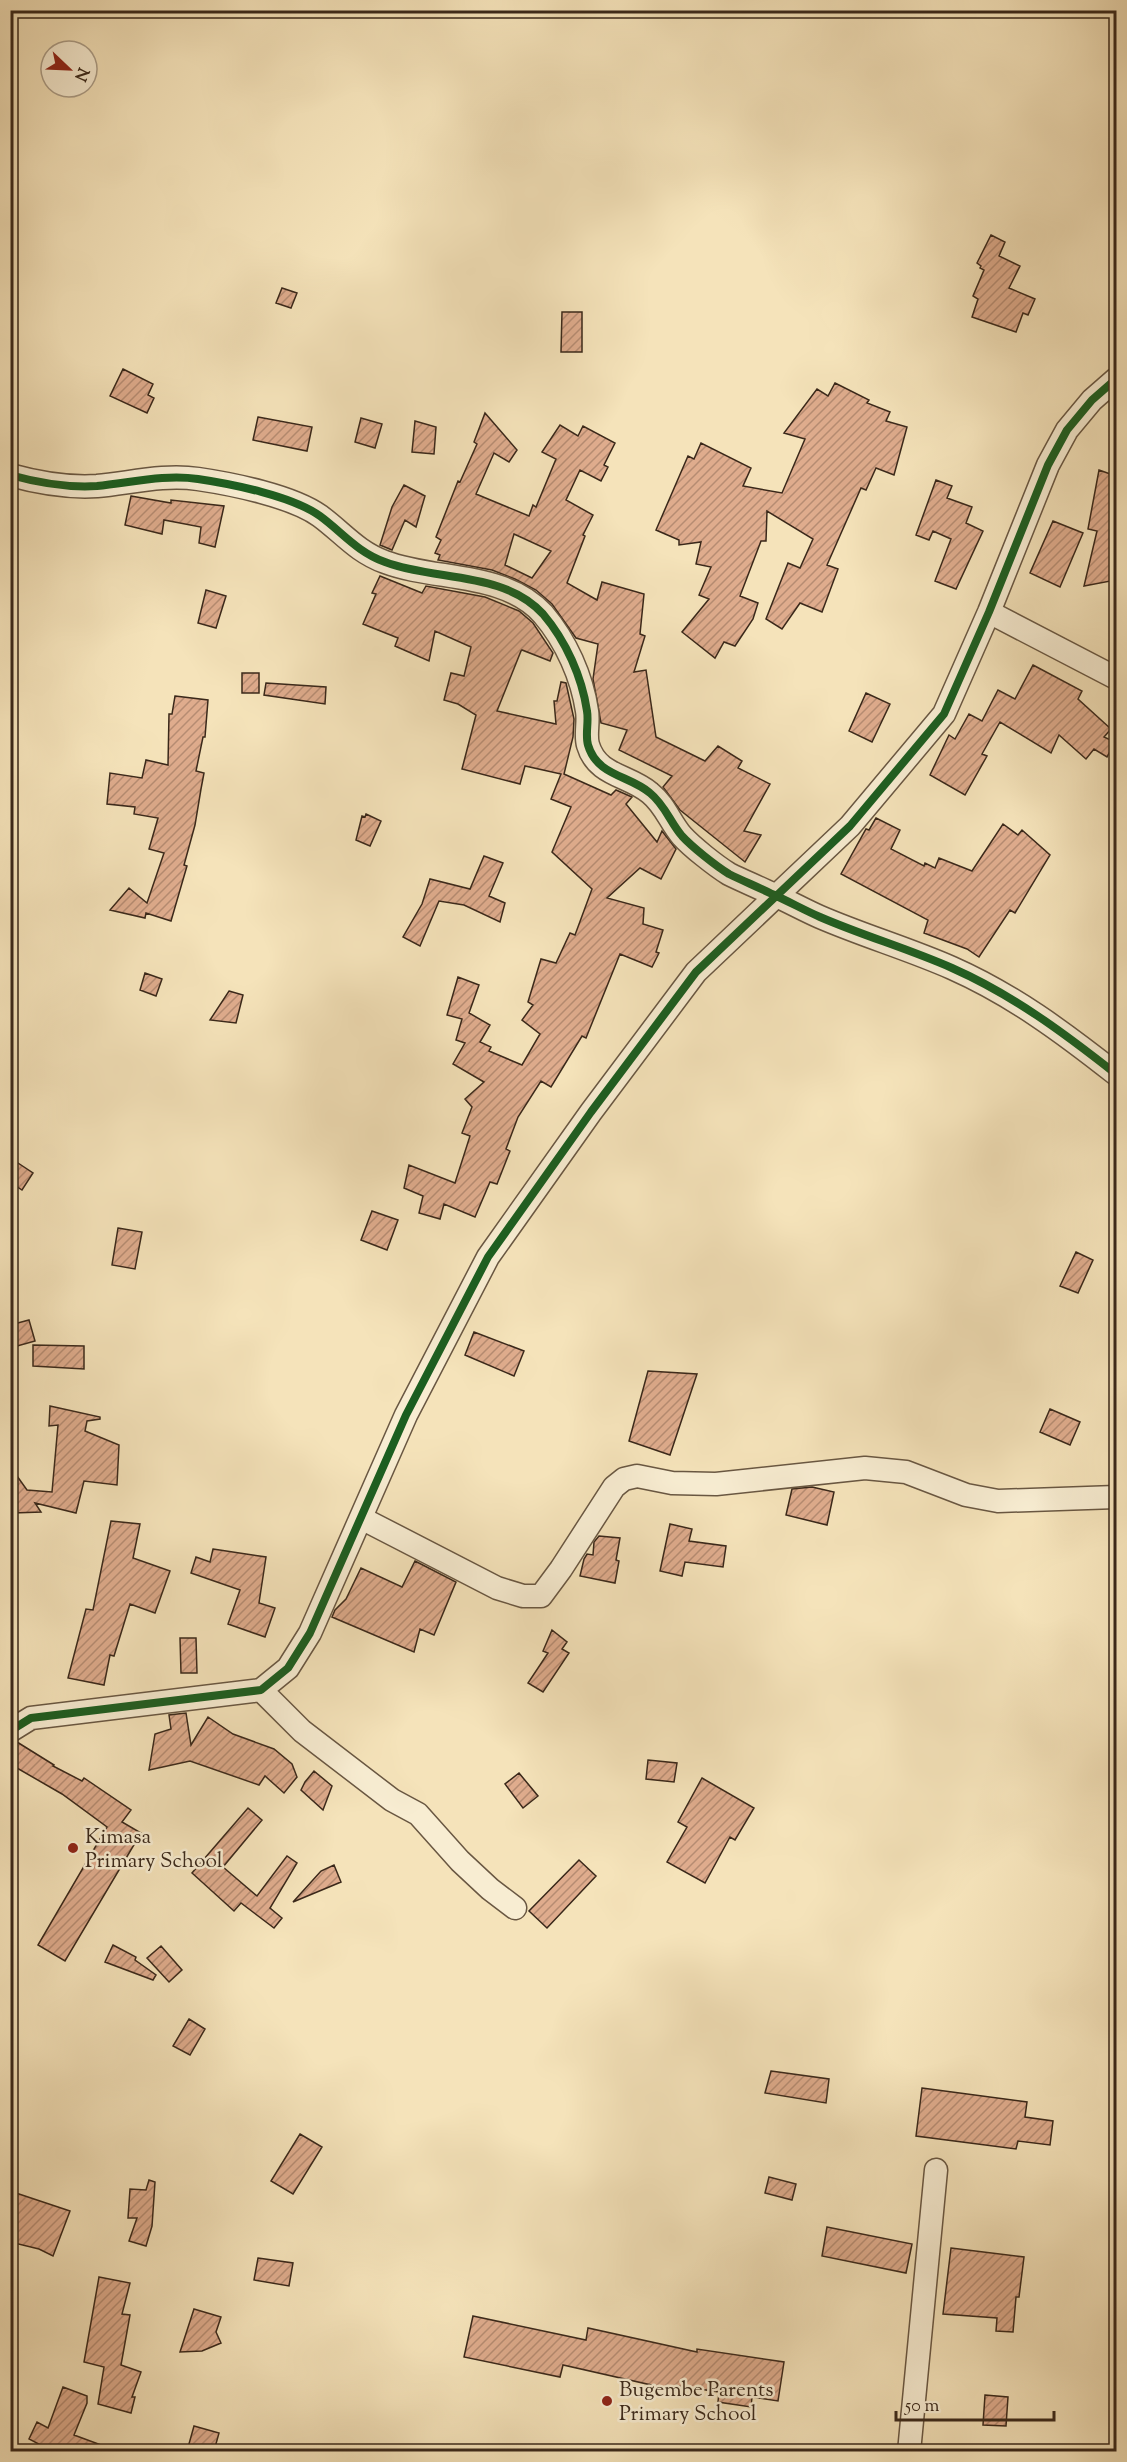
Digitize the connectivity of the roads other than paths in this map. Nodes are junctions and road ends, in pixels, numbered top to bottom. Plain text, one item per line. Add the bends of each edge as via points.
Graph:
1 (1116, 379) edge
2 (10, 476) edge
3 (988, 612) junction
4 (1116, 678) edge
5 (775, 895) junction
6 (1116, 1074) edge
7 (1116, 1497) edge
8 (361, 1518) junction
9 (261, 1690) junction
10 (10, 1731) edge
11 (515, 1908) dead end
12 (936, 2170) dead end
13 (909, 2451) edge

1 - 3 street via 1092,400 1057,448
2 - 5 street via 70,486 194,478 248,488 319,516 366,553 386,562 489,584 521,597 541,612 560,638 578,676 587,712 588,744 597,761 608,772 647,790 660,802 682,836 728,873
3 - 4 street
3 - 5 street via 944,714 850,826
5 - 6 street via 821,918 953,968 1009,996
5 - 8 street via 696,972 488,1257 406,1415
7 - 8 street via 998,1501 966,1496 906,1472 865,1468 716,1484 672,1483 637,1476 614,1487 541,1596 523,1596 497,1588
8 - 9 street via 310,1633 288,1668
9 - 10 street via 31,1718
9 - 11 street via 302,1731 392,1800 418,1814 460,1861
12 - 13 street

